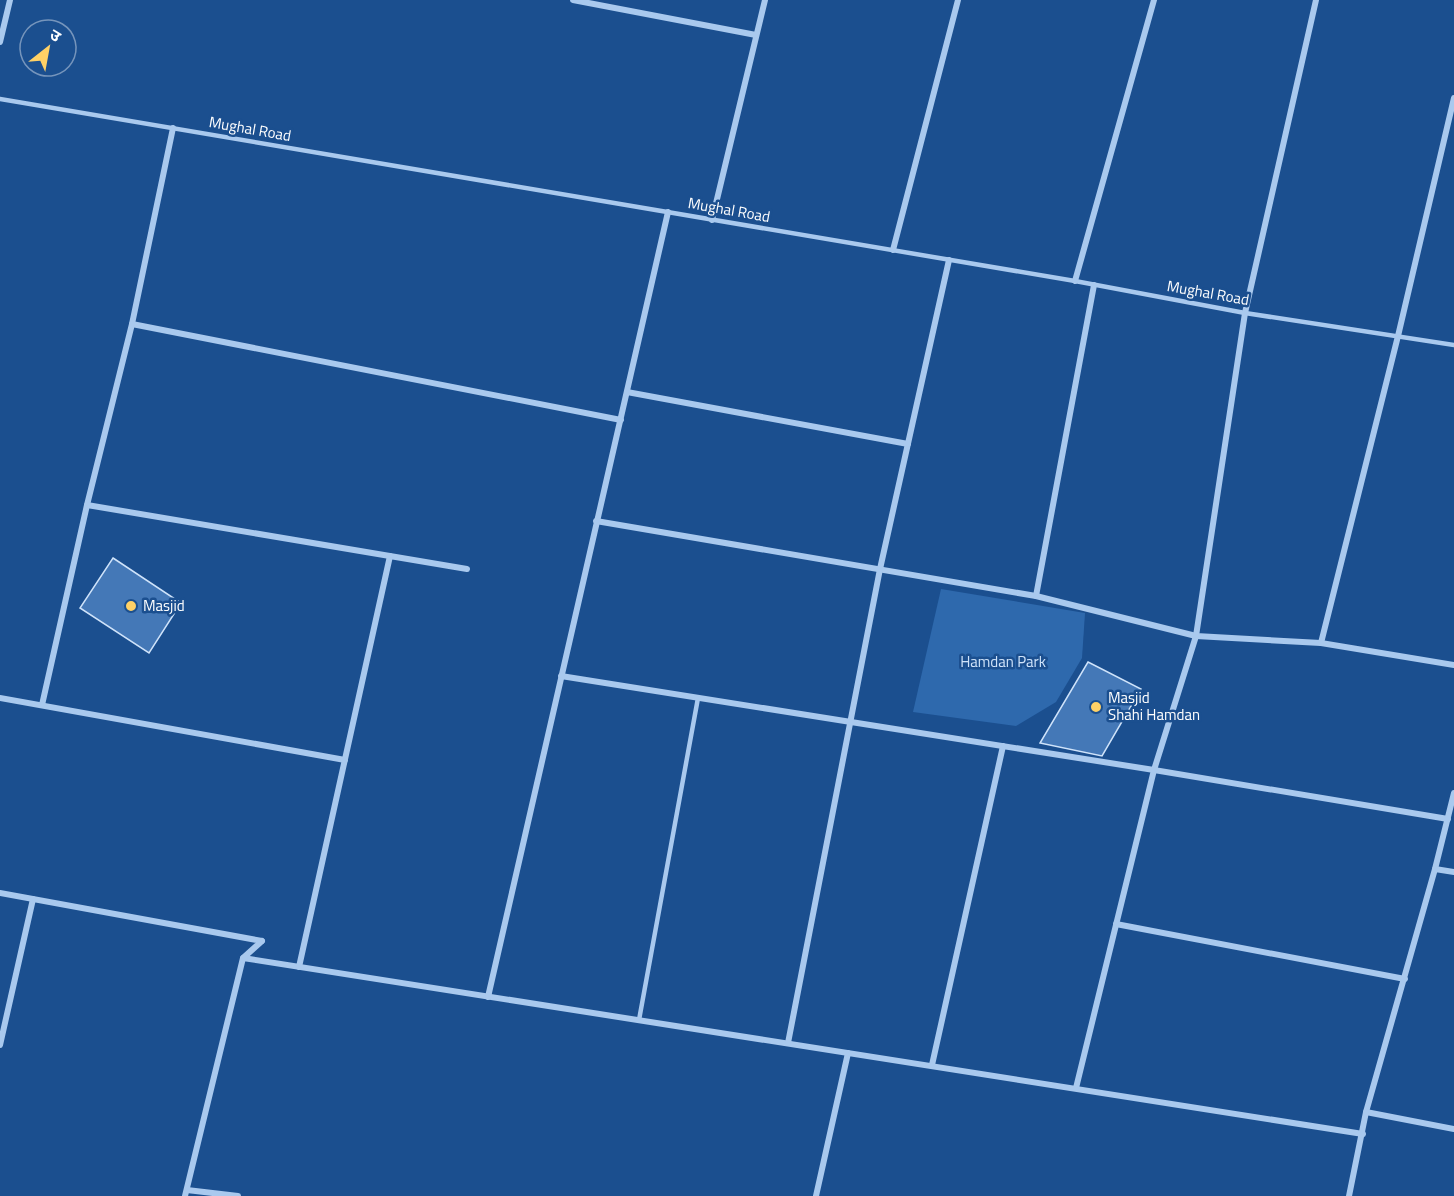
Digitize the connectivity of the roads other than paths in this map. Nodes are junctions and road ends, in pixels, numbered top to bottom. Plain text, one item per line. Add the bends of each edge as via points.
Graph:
1 (10, 0) edge
2 (573, 0) edge
3 (765, 0) edge
4 (958, 0) edge
5 (1154, 0) edge
6 (1316, 0) edge
7 (756, 35) junction
8 (0, 42) edge
9 (1454, 98) edge
10 (0, 99) edge
11 (174, 128) junction
12 (668, 212) junction
13 (712, 220) junction
14 (893, 250) junction
15 (949, 260) junction
16 (1074, 281) junction
17 (1094, 285) junction
18 (1245, 313) junction
19 (132, 324) junction
20 (1398, 336) junction
21 (1454, 345) edge
22 (627, 392) junction
23 (621, 420) junction
24 (908, 444) junction
25 (87, 505) junction
26 (597, 521) junction
27 (390, 556) junction
28 (467, 569) dead end
29 (880, 569) junction
30 (1036, 596) junction
31 (1196, 636) junction
32 (1321, 643) junction
33 (1454, 665) edge
34 (561, 676) junction
35 (0, 698) edge
36 (698, 698) junction
37 (42, 705) junction
38 (851, 722) junction
39 (1003, 746) junction
40 (345, 760) junction
41 (1154, 770) junction
42 (1454, 793) edge
43 (1448, 819) junction
44 (1435, 869) junction
45 (1454, 872) edge
46 (0, 893) edge
47 (33, 899) junction
48 (1116, 924) junction
49 (243, 958) junction
50 (299, 967) junction
51 (1405, 979) junction
52 (488, 997) junction
53 (639, 1020) junction
54 (788, 1043) junction
55 (0, 1045) edge
56 (848, 1053) junction
57 (932, 1065) junction
58 (1076, 1088) junction
59 (1366, 1112) junction
60 (1454, 1129) edge
61 (1363, 1134) junction
62 (186, 1193) edge
63 (238, 1196) edge
64 (816, 1196) edge
65 (1349, 1196) edge

1 - 8 street
2 - 7 street
3 - 7 street
4 - 14 street
5 - 16 street
6 - 18 street
7 - 13 street
9 - 20 street
10 - 11 lane, Mughal Road
11 - 12 lane, Mughal Road
11 - 19 street
12 - 13 lane, Mughal Road
12 - 22 street
13 - 14 lane, Mughal Road
14 - 15 lane, Mughal Road
15 - 16 lane, Mughal Road
15 - 24 street
16 - 17 lane, Mughal Road
17 - 18 lane, Mughal Road
17 - 30 street
18 - 20 lane, Mughal Road
18 - 31 street
19 - 23 street
19 - 25 street
20 - 21 lane, Mughal Road
20 - 32 street
22 - 23 street
22 - 24 street
23 - 26 street
24 - 29 street
25 - 27 street
25 - 37 street
26 - 29 street
26 - 34 street
27 - 28 street
27 - 40 street
29 - 30 street
29 - 38 street
30 - 31 street
31 - 32 street
31 - 41 street
32 - 33 street
34 - 36 street
34 - 52 street
35 - 37 street
36 - 38 street
36 - 53 lane
37 - 40 street
38 - 39 street
38 - 54 street
39 - 41 street
39 - 57 street
40 - 50 street
41 - 43 street
41 - 48 street
42 - 43 street
43 - 44 street
44 - 45 street
44 - 51 street
46 - 47 street
47 - 49 street via 262,941
47 - 55 street
48 - 51 street
48 - 58 street
49 - 50 street
49 - 62 street
50 - 52 street
51 - 59 street
52 - 53 street
53 - 54 street
54 - 56 street
56 - 57 street
56 - 64 street
57 - 58 street
58 - 61 street
59 - 60 street
59 - 61 street
61 - 65 street
62 - 63 street

